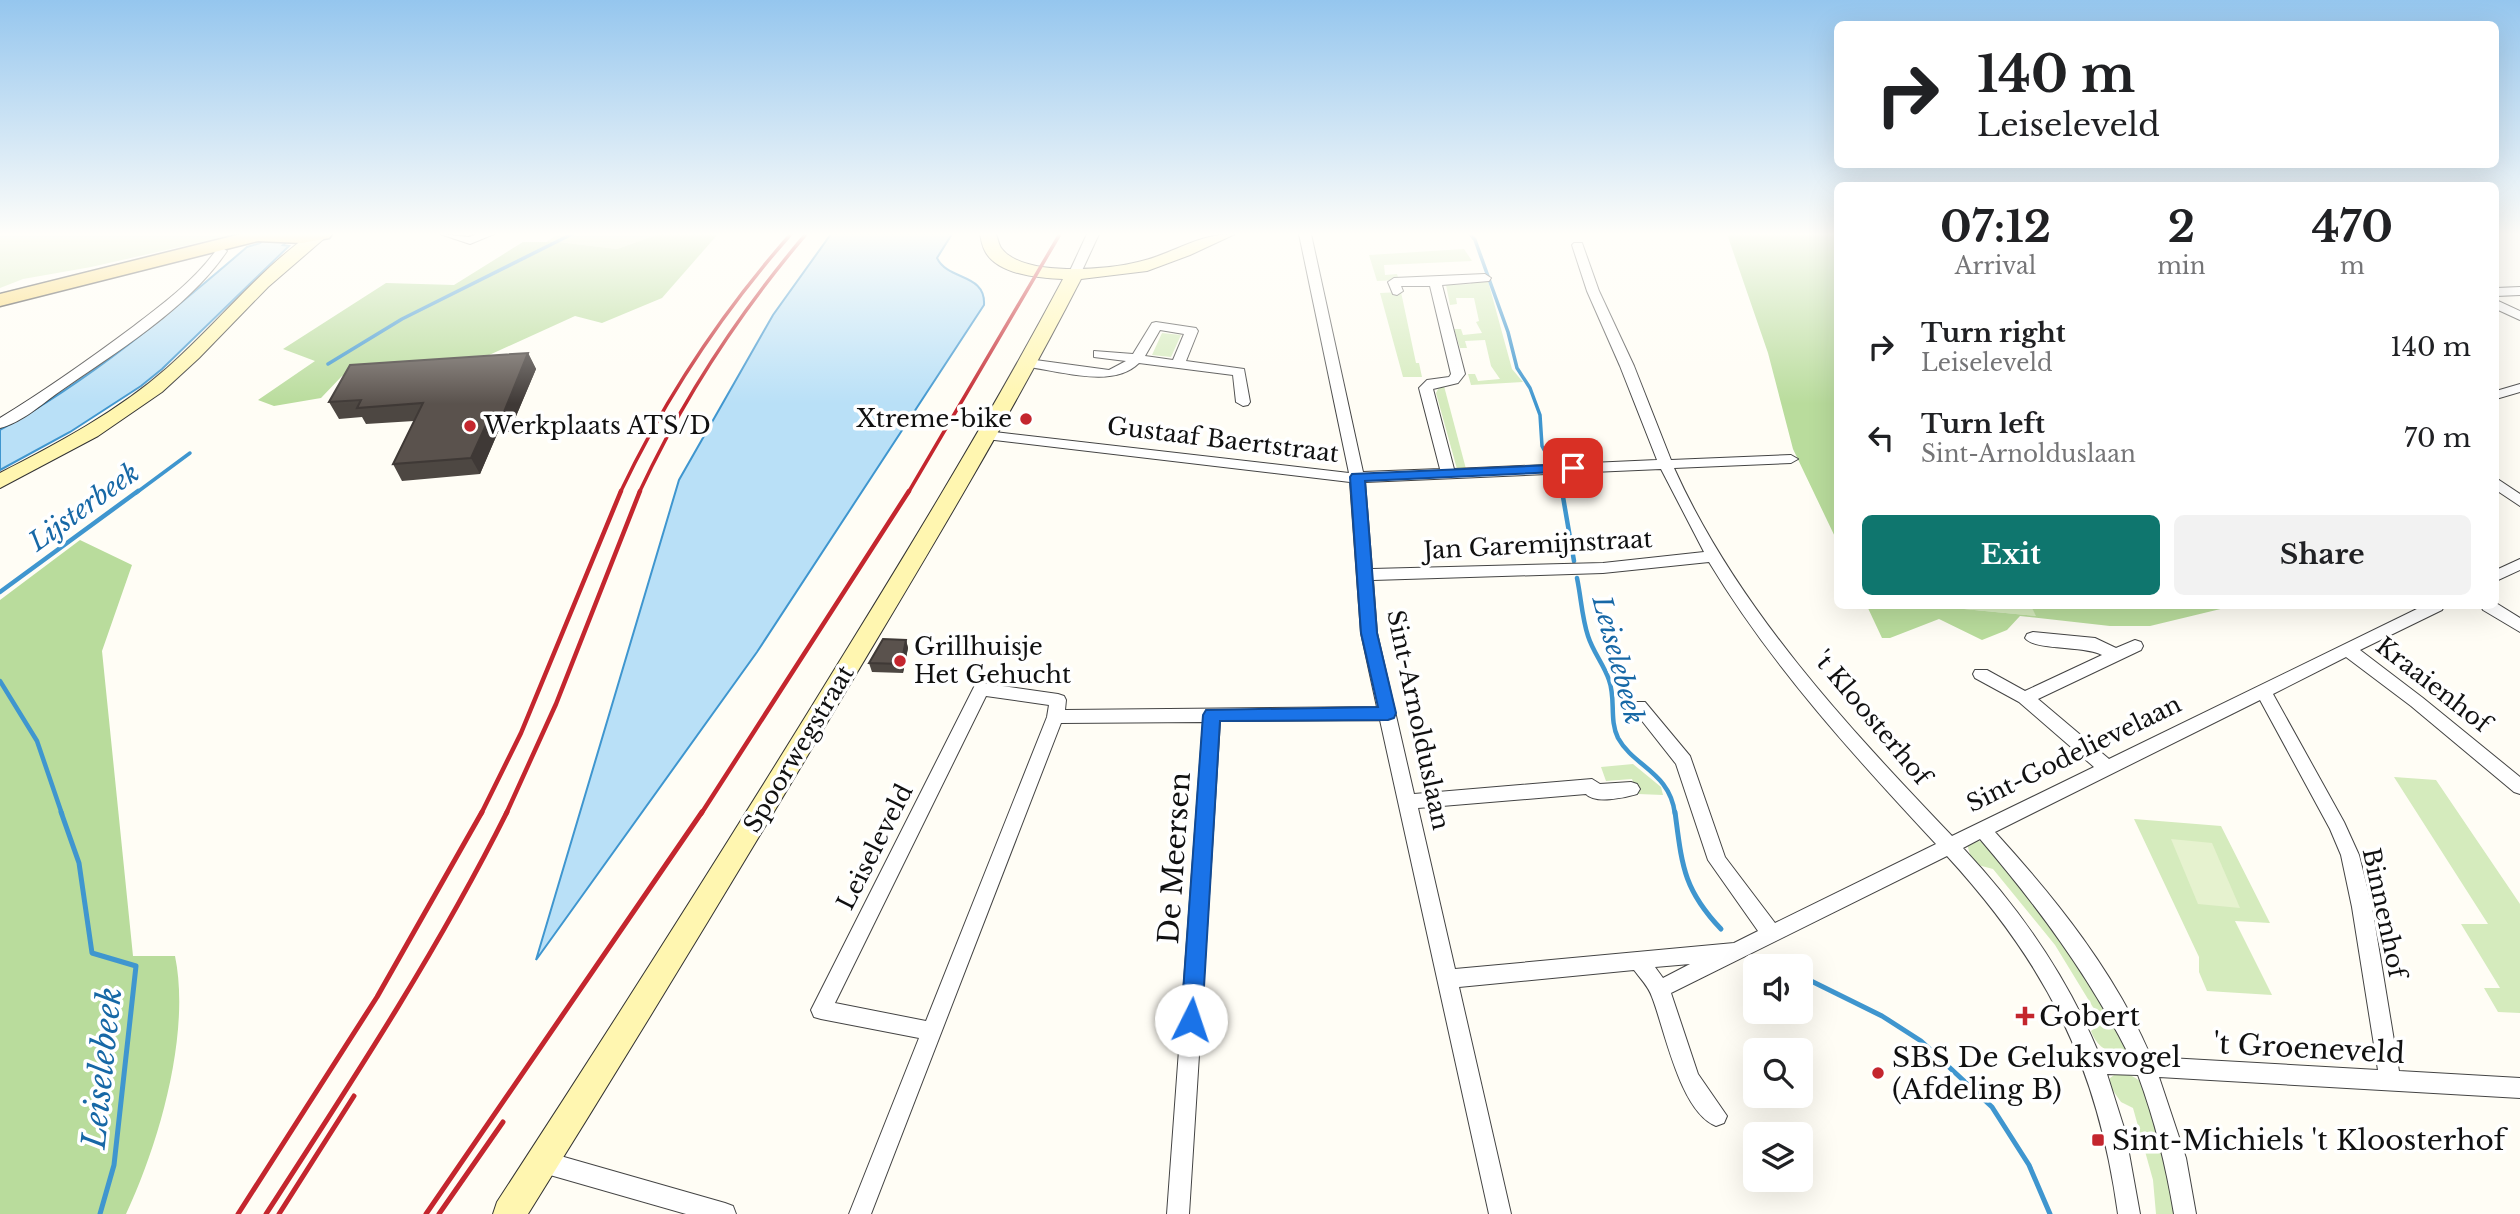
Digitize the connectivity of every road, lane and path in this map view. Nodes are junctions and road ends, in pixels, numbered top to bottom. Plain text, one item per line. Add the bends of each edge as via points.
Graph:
1 (35, 291) edge
2 (183, 291) edge
3 (257, 291) edge
4 (1066, 291) edge
5 (1317, 291) edge
6 (1437, 291) edge
7 (1597, 291) edge
8 (2520, 291) edge
9 (2499, 292) edge
10 (0, 300) edge
11 (2499, 306) edge
12 (2520, 316) edge
13 (1099, 354) dead end
14 (1136, 358) junction
15 (1028, 363) junction
16 (1178, 365) junction
17 (2520, 388) edge
18 (2499, 395) edge
19 (1243, 402) dead end
20 (0, 424) edge
21 (986, 435) junction
22 (1791, 459) dead end
23 (1667, 464) junction
24 (1448, 474) junction
25 (1357, 477) junction
26 (0, 481) edge
27 (2499, 485) edge
28 (2520, 501) edge
29 (1714, 556) junction
30 (2520, 564) edge
31 (2499, 574) edge
32 (1364, 575) junction
33 (2430, 609) edge
34 (2494, 609) edge
35 (2520, 626) edge
36 (2033, 638) dead end
37 (2135, 646) dead end
38 (2347, 649) junction
39 (2114, 654) junction
40 (1981, 674) dead end
41 (2263, 691) junction
42 (2025, 698) junction
43 (1639, 707) dead end
44 (1388, 713) junction
45 (1212, 715) junction
46 (1055, 717) junction
47 (2106, 768) junction
48 (2520, 787) edge
49 (1632, 789) dead end
50 (1408, 802) junction
51 (1982, 829) junction
52 (1950, 845) junction
53 (1772, 933) junction
54 (1736, 951) junction
55 (1638, 960) junction
56 (1447, 979) junction
57 (1660, 989) junction
58 (931, 1031) junction
59 (2094, 1063) junction
60 (2145, 1066) junction
61 (2390, 1081) junction
62 (2520, 1088) edge
63 (1716, 1116) dead end
64 (543, 1162) junction
65 (509, 1214) edge
66 (725, 1214) edge
67 (860, 1214) edge
68 (1178, 1214) edge
69 (1500, 1214) edge
70 (2129, 1214) edge
71 (2185, 1214) edge

1 - 10 main road
2 - 20 street via 64,384
3 - 26 street via 157,386
4 - 15 street, Spoorwegstraat
5 - 25 street, Sint-Arnolduslaan
6 - 24 street via 1458,374 1426,388
7 - 23 street, 't Kloosterhof
8 - 9 street
11 - 12 street
13 - 14 street
14 - 15 street via 1116,374
14 - 16 street
14 - 16 street via 1156,326 1192,331
15 - 21 street, Spoorwegstraat
16 - 19 street via 1239,372
17 - 18 street
21 - 25 street, Gustaaf Baertstraat
21 - 64 street, Spoorwegstraat via 733,859
22 - 23 street, Gustaaf Baertstraat
23 - 24 street, Gustaaf Baertstraat
23 - 29 street, 't Kloosterhof
24 - 25 street, Gustaaf Baertstraat
25 - 32 street, Sint-Arnolduslaan
27 - 28 street
29 - 32 street, Jan Garemijnstraat via 1603,568
29 - 52 street, 't Kloosterhof via 1853,742
30 - 31 street
32 - 44 street, Sint-Arnolduslaan via 1369,633
33 - 38 street, Sint-Godelievelaan
34 - 35 street
36 - 39 street via 2095,644
37 - 39 street
38 - 41 street, Sint-Godelievelaan
38 - 48 street, Kraaienhof
39 - 42 street
40 - 42 street
41 - 47 street, Sint-Godelievelaan
41 - 61 street, Binnenhof via 2350,855
42 - 47 street
43 - 53 street via 1684,761 1717,860
44 - 45 street
44 - 50 street, Sint-Arnolduslaan
45 - 46 street
45 - 68 street, De Meersen
46 - 58 street
46 - 58 street, Leiseleveld via 1058,700 981,689 821,1010
47 - 51 street, Sint-Godelievelaan
49 - 50 street via 1594,792 1592,786
50 - 56 street, Sint-Arnolduslaan
51 - 52 street, Sint-Godelievelaan
51 - 60 street via 2076,941 2121,1014
52 - 53 street, Sint-Godelievelaan
52 - 59 street, 't Kloosterhof via 2038,954 2068,1003
53 - 54 street, Sint-Godelievelaan
54 - 55 street, Sint-Godelievelaan
54 - 57 street, Sint-Godelievelaan
55 - 56 street, Sint-Godelievelaan
55 - 57 street
56 - 69 street, Sint-Arnolduslaan
57 - 63 street via 1689,1079
58 - 67 street
59 - 60 street, 't Groeneveld
59 - 70 street, 't Kloosterhof via 2118,1145
60 - 61 street, 't Groeneveld
60 - 71 street via 2178,1168
61 - 62 street, 't Groeneveld
64 - 65 street, Spoorwegstraat
64 - 66 street

